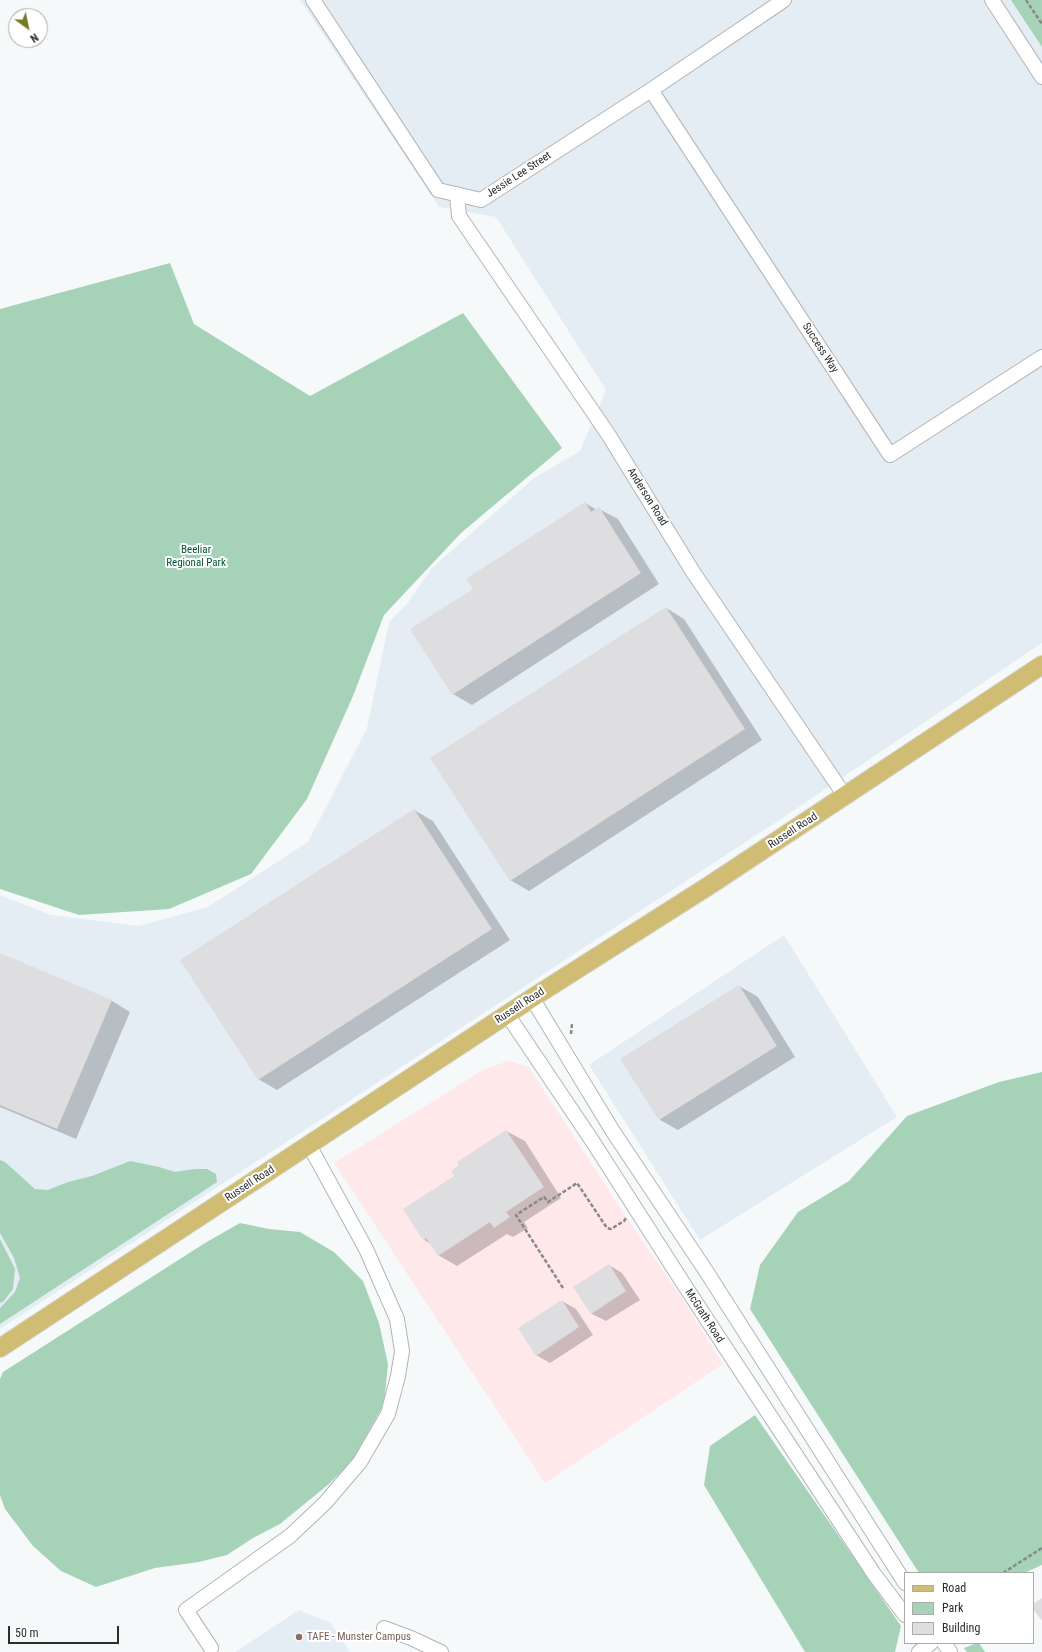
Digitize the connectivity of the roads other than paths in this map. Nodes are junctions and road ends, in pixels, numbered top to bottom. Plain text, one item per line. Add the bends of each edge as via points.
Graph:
1 (313, 0) edge
2 (784, 0) edge
3 (992, 0) edge
4 (1042, 77) edge
5 (650, 90) junction
6 (457, 194) junction
7 (1042, 357) edge
8 (1042, 665) edge
9 (845, 796) junction
10 (532, 998) junction
11 (507, 1014) junction
12 (309, 1145) junction
13 (0, 1348) edge
14 (904, 1581) edge
15 (904, 1614) edge
16 (384, 1628) dead end
17 (211, 1648) dead end
18 (441, 1652) edge

1 - 6 street, Jessie Lee Street via 438,190
2 - 5 street, Jessie Lee Street
3 - 4 street
5 - 6 street, Jessie Lee Street via 481,200
5 - 7 street, Success Way via 890,455
6 - 9 street, Anderson Road via 459,216 608,434 693,572
8 - 9 main road, Russell Road
9 - 10 main road, Russell Road
10 - 11 main road, Russell Road
10 - 14 street via 612,1130 706,1271
11 - 12 main road, Russell Road
11 - 15 street, McGrath Road via 874,1574
12 - 13 main road, Russell Road
12 - 17 street via 366,1249 397,1319 402,1351 398,1376 388,1414 360,1462 325,1503 290,1536 186,1610
16 - 18 street

